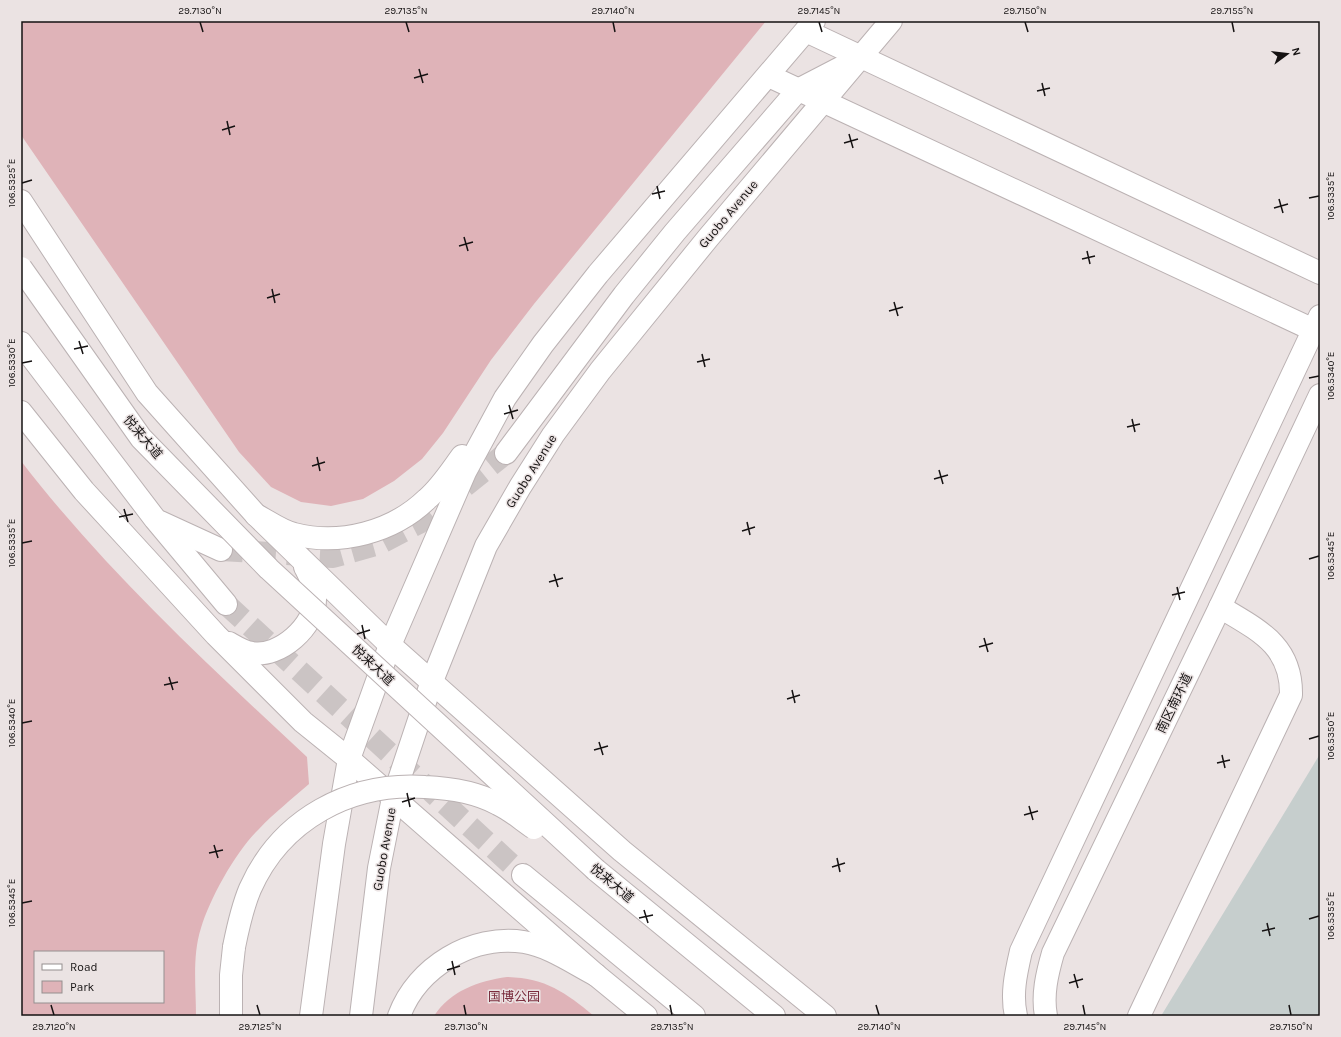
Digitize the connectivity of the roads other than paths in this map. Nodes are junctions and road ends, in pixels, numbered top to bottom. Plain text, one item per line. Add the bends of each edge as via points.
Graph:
1 (891, 21) edge
2 (810, 26) edge
3 (862, 57) junction
4 (769, 76) junction
5 (798, 90) junction
6 (823, 102) junction
7 (21, 201) edge
8 (21, 268) edge
9 (1320, 273) edge
10 (1318, 327) edge
11 (21, 343) edge
12 (1320, 395) edge
13 (505, 398) junction
14 (21, 412) edge
15 (506, 453) tunnel mouth
16 (256, 515) junction
17 (155, 520) junction
18 (221, 550) tunnel mouth
19 (302, 561) junction
20 (226, 604) tunnel mouth
21 (1220, 607) junction
22 (216, 635) junction
23 (390, 645) junction
24 (432, 681) junction
25 (349, 759) junction
26 (393, 798) junction
27 (596, 870) junction
28 (523, 875) tunnel mouth
29 (1021, 951) junction
30 (596, 975) junction
31 (231, 1016) edge
32 (311, 1016) edge
33 (361, 1016) edge
34 (399, 1016) edge
35 (646, 1016) edge
36 (694, 1016) edge
37 (774, 1016) edge
38 (825, 1016) edge
39 (1000, 1016) edge
40 (1016, 1016) edge
41 (1046, 1016) edge
42 (1139, 1016) edge

1 - 3 main road, Guobo Avenue
2 - 3 main road
2 - 4 main road
3 - 5 main road
3 - 6 main road, Guobo Avenue
3 - 9 main road
4 - 5 main road
4 - 13 main road via 598,274
5 - 6 main road
5 - 15 main road via 624,295
6 - 10 main road
6 - 24 main road, Guobo Avenue via 648,311 553,435 486,546
7 - 16 main road via 147,393
8 - 27 main road, 悦来大道, bridge via 141,438 269,569
10 - 29 main road
11 - 17 main road
12 - 21 main road, 南区南环道
13 - 16 main road via 428,499 398,521 374,531 332,539 292,534
13 - 23 main road via 465,472
14 - 22 main road via 84,491
16 - 19 main road
17 - 18 main road
17 - 20 main road
19 - 22 main road via 314,585 316,599 312,615 304,629 293,639 279,648 252,653 239,649
19 - 23 main road
21 - 41 main road, 南区南环道 via 1053,953 1045,992
21 - 42 main road via 1264,634 1274,644 1285,658 1291,678 1291,695
22 - 25 main road via 303,722
23 - 24 main road
23 - 25 main road
24 - 26 main road, Guobo Avenue
24 - 38 main road via 622,851
25 - 26 main road
25 - 32 main road via 334,844
26 - 30 main road
26 - 33 main road, Guobo Avenue via 379,868
27 - 31 main road, bridge via 498,804 468,793 436,787 408,786 373,789 348,797 322,808 300,823 281,841 250,888 234,947
27 - 37 main road, 悦来大道
28 - 36 main road
29 - 39 main road
29 - 40 main road via 1014,986
30 - 34 main road via 544,948 525,942 502,940 479,944 444,960 426,974 413,990
30 - 35 main road

